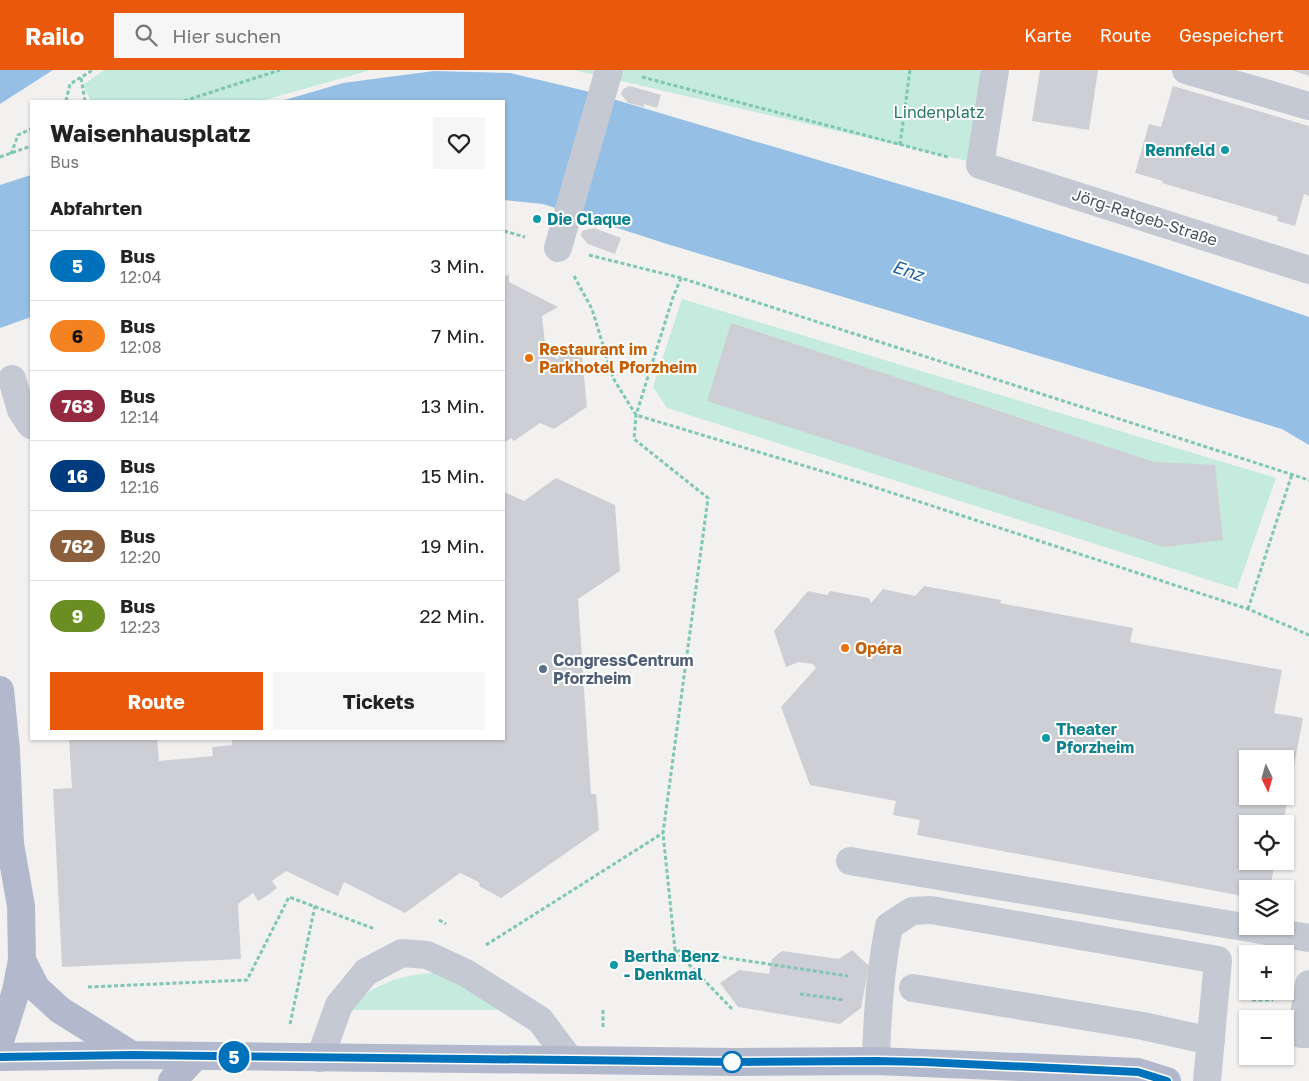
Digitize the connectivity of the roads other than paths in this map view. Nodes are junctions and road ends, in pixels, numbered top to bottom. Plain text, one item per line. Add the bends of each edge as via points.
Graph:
1 (995, 70) edge
2 (1186, 70) edge
3 (607, 77) edge
4 (1309, 106) edge
5 (558, 248) road end
6 (1309, 270) edge
7 (12, 379) dead end
8 (21, 413) edge
9 (0, 690) edge
10 (5, 854) edge
11 (850, 861) dead end
12 (1309, 938) edge
13 (22, 960) junction
14 (1309, 984) edge
15 (913, 988) dead end
16 (1309, 1034) edge
17 (0, 1041) edge
18 (1211, 1041) junction
19 (132, 1055) junction
20 (196, 1056) junction
21 (0, 1057) edge
22 (320, 1058) junction
23 (570, 1060) junction
24 (876, 1061) junction
25 (172, 1081) edge
26 (1167, 1081) edge
27 (1207, 1081) edge

1 - 6 street, Jörg-Ratgeb-Straße via 980,165
2 - 4 street
3 - 5 street
7 - 8 street
9 - 10 main road via 6,750
10 - 13 main road via 21,906
11 - 12 street
13 - 17 main road
13 - 19 main road via 36,988 60,1010
14 - 16 street via 1301,1034
15 - 18 street via 1143,1026
18 - 24 street via 1218,960 931,910 912,911 889,926 879,998
18 - 27 street
19 - 20 main road
19 - 21 main road
20 - 22 main road
20 - 25 main road
22 - 23 main road
22 - 23 street via 340,1005 366,972 402,953 428,956 466,974 540,1020
23 - 24 main road
24 - 26 main road via 1138,1072

